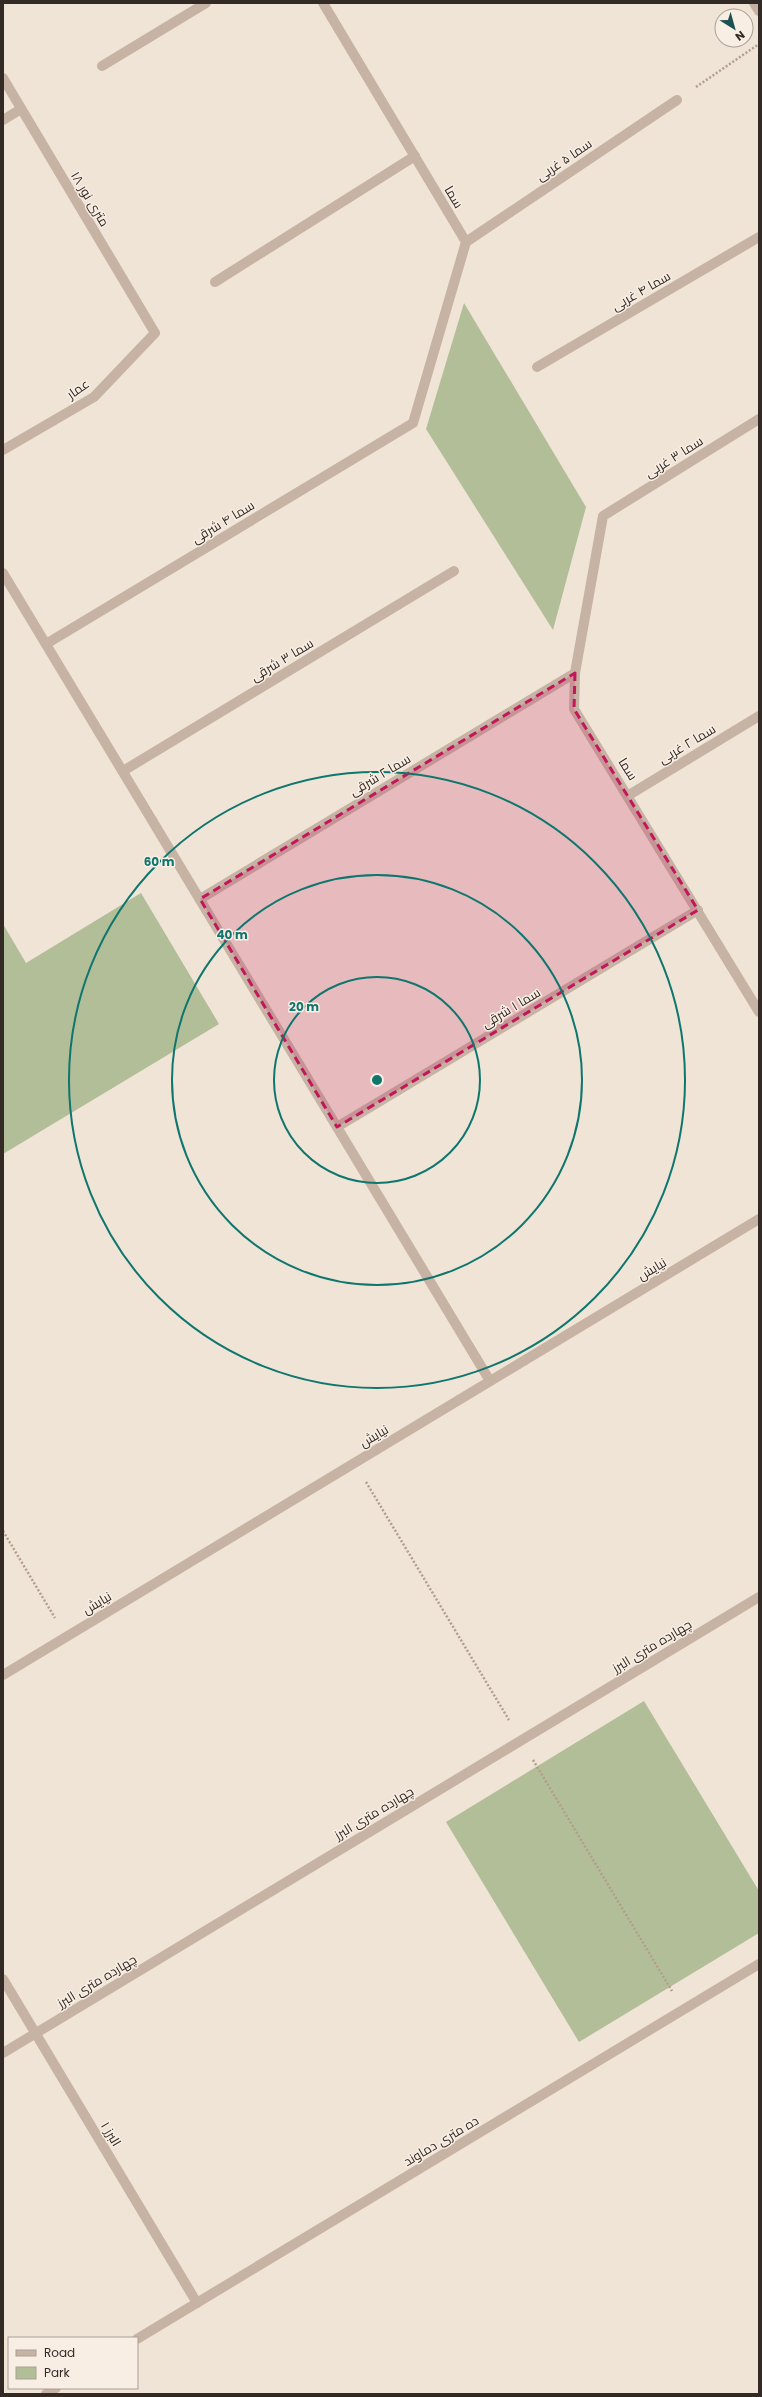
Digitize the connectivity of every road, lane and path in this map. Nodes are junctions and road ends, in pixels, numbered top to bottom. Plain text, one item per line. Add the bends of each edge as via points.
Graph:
1 (206, 3) edge
2 (754, 3) edge
3 (328, 5) edge
4 (759, 11) edge
5 (759, 44) edge
6 (102, 66) dead end
7 (3, 78) edge
8 (677, 100) joint
9 (21, 109) junction
10 (3, 120) edge
11 (415, 156) junction
12 (759, 237) edge
13 (466, 242) junction
14 (215, 282) dead end
15 (155, 333) joint
16 (536, 368) dead end
17 (759, 420) edge
18 (3, 450) edge
19 (602, 516) joint
20 (454, 572) dead end
21 (3, 573) edge
22 (46, 644) junction
23 (575, 673) junction
24 (759, 716) edge
25 (123, 771) junction
26 (629, 794) junction
27 (200, 899) junction
28 (698, 910) junction
29 (759, 1012) edge
30 (337, 1127) junction
31 (759, 1219) edge
32 (490, 1381) junction
33 (3, 1531) edge
34 (759, 1597) edge
35 (67, 1636) junction
36 (3, 1675) edge
37 (759, 1964) edge
38 (3, 1979) edge
39 (35, 2033) junction
40 (3, 2053) edge
41 (197, 2303) junction
42 (138, 2338) edge

1 - 6 street
2 - 4 street
3 - 11 street, سما
5 - 8 path
7 - 9 street, ۱۸ متری نور
8 - 13 street, سما ۵ غربی
9 - 10 street
9 - 15 street, ۱۸ متری نور
11 - 13 street, سما
11 - 14 street
12 - 16 street, سما ۴ غربی
13 - 22 street, سما ۴ شرقی via 413,423
15 - 18 street, عمار via 94,396
17 - 19 street, سما ۳ غربی
19 - 23 street, سما
20 - 25 street, سما ۳ شرقی
21 - 22 street
22 - 25 street
23 - 26 street, سما via 574,709
23 - 27 street, سما ۲ شرقی
24 - 26 street, سما ۲ غربی
25 - 27 street
26 - 28 street, سما
27 - 30 street
28 - 29 street, سما
28 - 30 street, سما ۱ شرقی
30 - 32 street
31 - 32 street, نیایش
32 - 35 street, نیایش
33 - 35 path
34 - 39 street, چهارده متری البرز
35 - 36 street, نیایش
37 - 41 street, ده متری دماوند
38 - 39 street, البرز ۱
39 - 40 street, چهارده متری البرز
39 - 41 street, البرز ۱
41 - 42 street, ده متری دماوند

